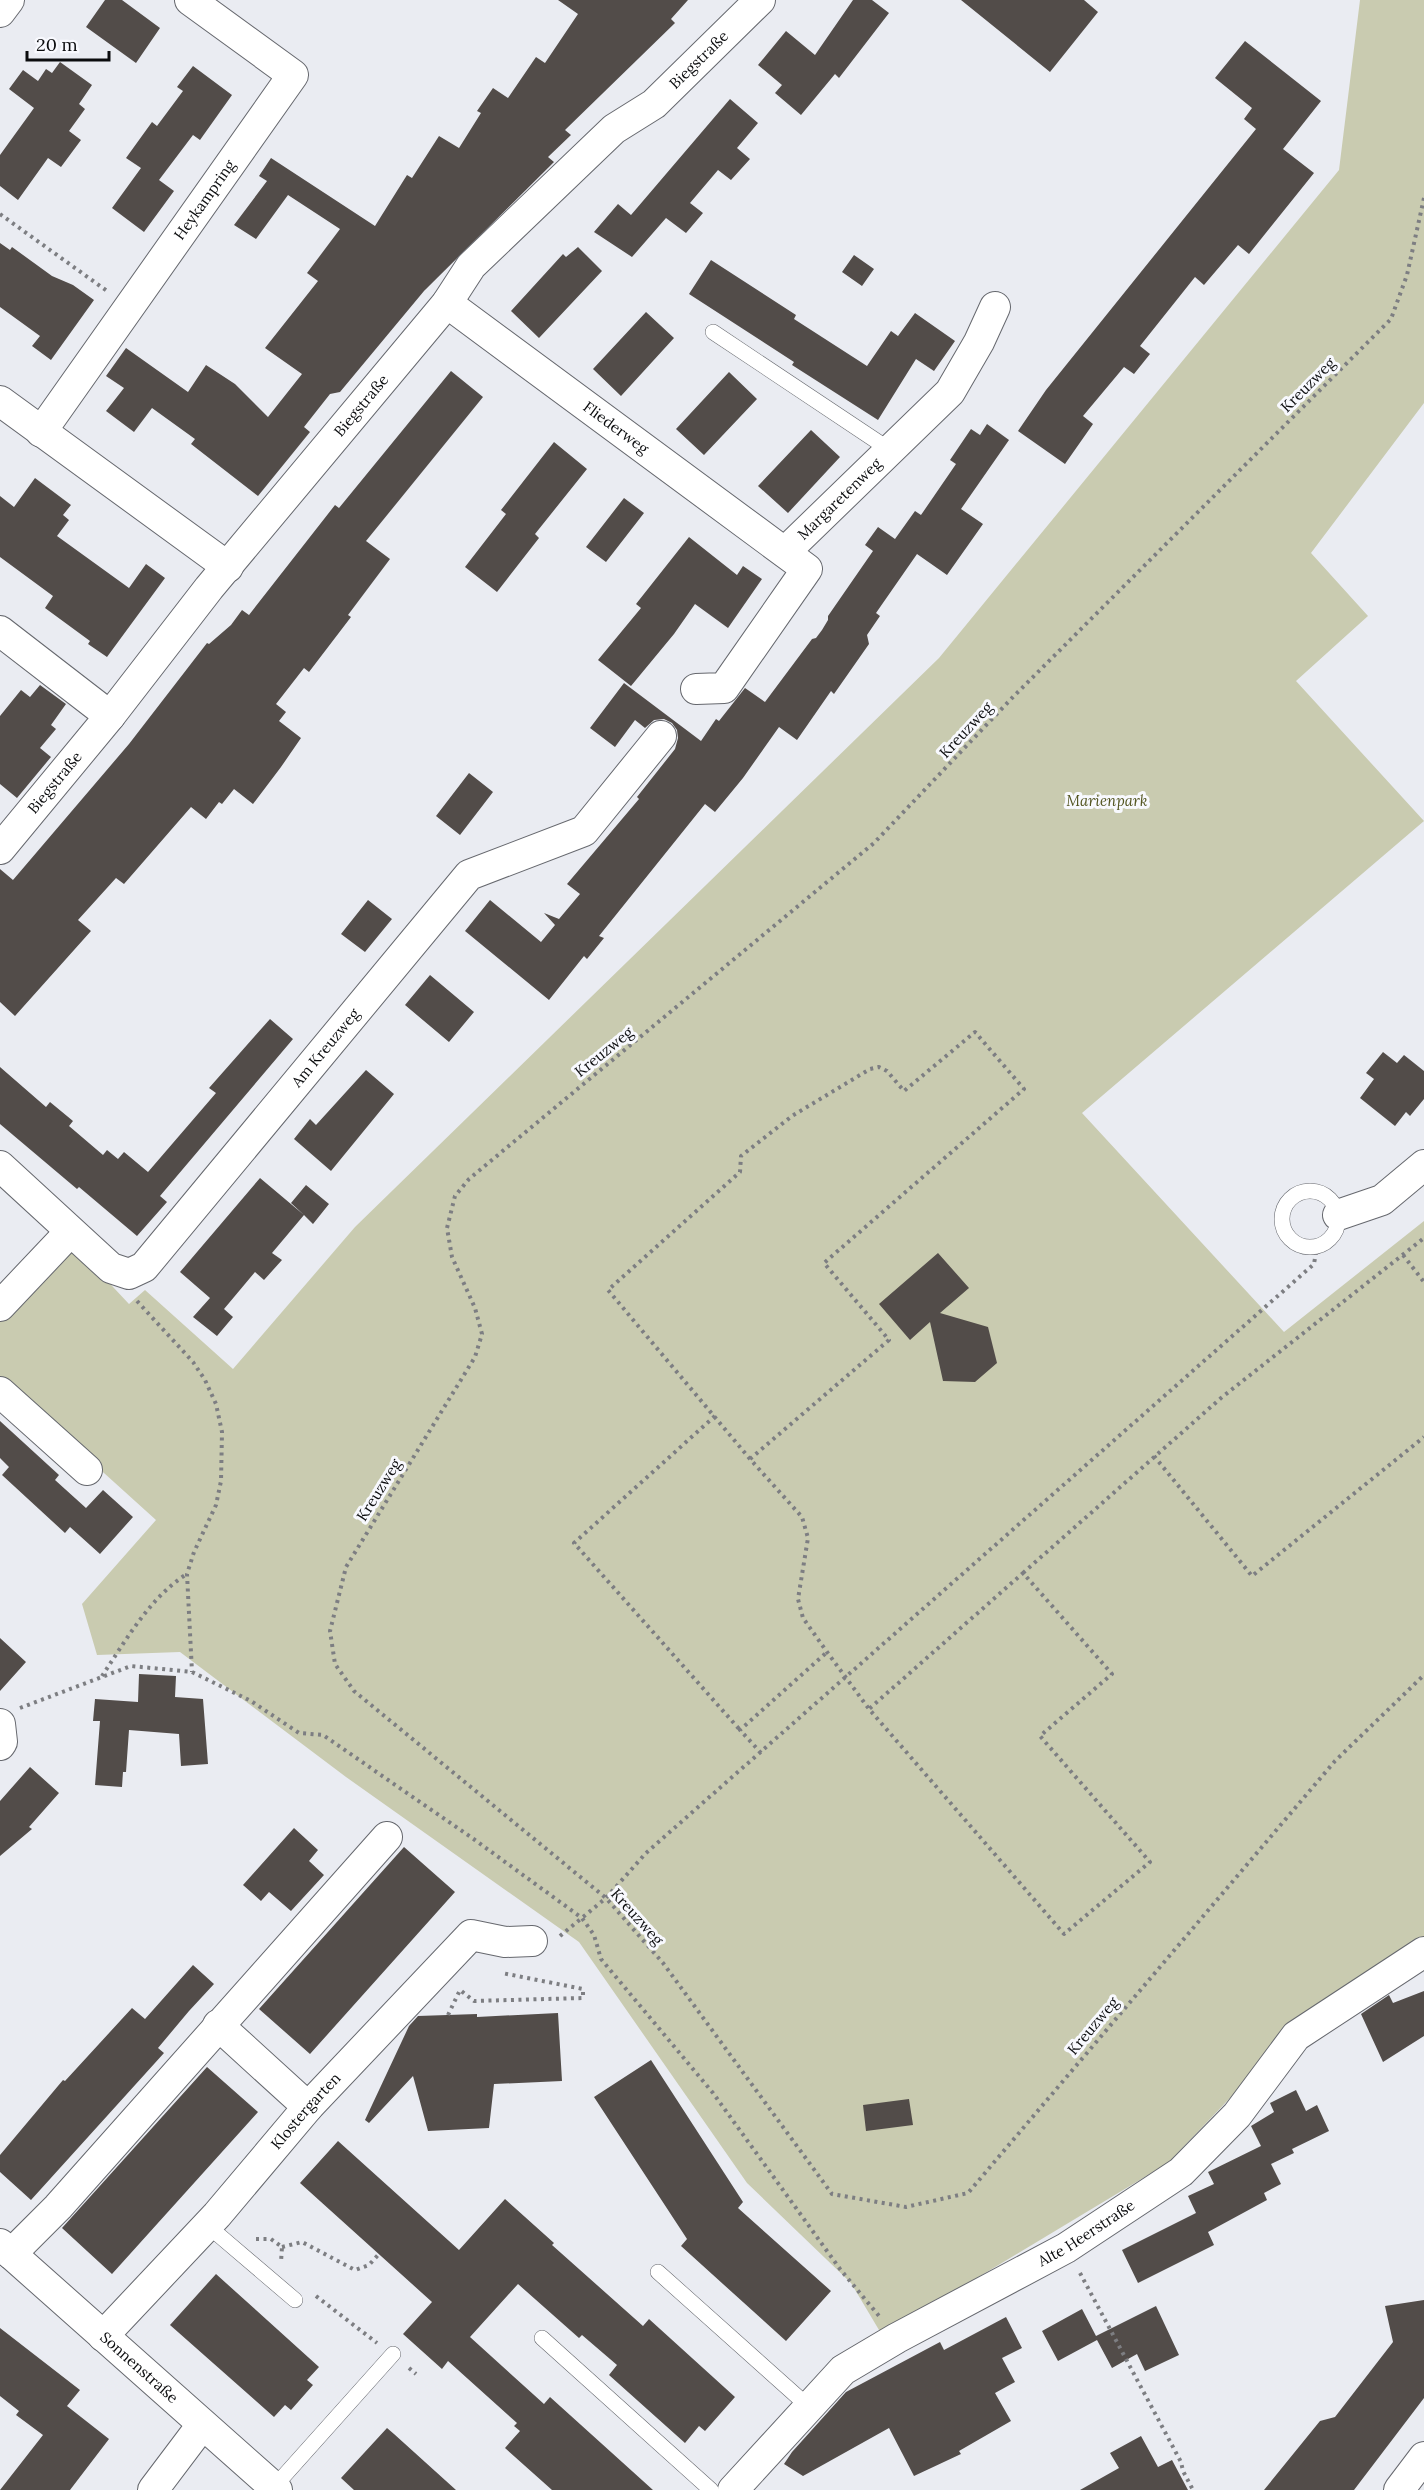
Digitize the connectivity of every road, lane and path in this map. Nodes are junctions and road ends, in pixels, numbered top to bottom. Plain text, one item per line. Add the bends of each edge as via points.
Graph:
1 (9, 0) edge
2 (189, 0) edge
3 (760, 0) edge
4 (0, 12) edge
5 (1424, 198) edge
6 (0, 214) edge
7 (447, 303) junction
8 (129, 307) junction
9 (995, 307) dead end
10 (713, 332) dead end
11 (0, 401) edge
12 (41, 432) junction
13 (890, 450) junction
14 (785, 552) junction
15 (228, 567) junction
16 (0, 631) edge
17 (710, 688) dead end
18 (110, 716) junction
19 (661, 736) dead end
20 (0, 849) edge
21 (1424, 1165) edge
22 (0, 1166) edge
23 (1338, 1215) junction
24 (70, 1232) junction
25 (1424, 1238) edge
26 (1317, 1246) junction
27 (1403, 1255) junction
28 (111, 1268) junction
29 (1424, 1282) edge
30 (0, 1306) edge
31 (0, 1392) edge
32 (715, 1416) junction
33 (1424, 1437) edge
34 (1154, 1456) junction
35 (750, 1459) junction
36 (87, 1470) dead end
37 (1023, 1573) junction
38 (187, 1574) junction
39 (827, 1652) junction
40 (192, 1672) junction
41 (1424, 1675) edge
42 (101, 1677) junction
43 (846, 1678) junction
44 (869, 1709) junction
45 (740, 1730) junction
46 (4, 1732) edge
47 (761, 1753) junction
48 (387, 1837) dead end
49 (606, 1898) junction
50 (582, 1918) junction
51 (532, 1941) joint
52 (1424, 1952) edge
53 (492, 1971) dead end
54 (448, 2015) dead end
55 (218, 2025) junction
56 (308, 2107) junction
57 (207, 2225) junction
58 (282, 2247) dead end
59 (1066, 2248) junction
60 (5, 2249) edge
61 (379, 2254) dead end
62 (658, 2272) dead end
63 (294, 2300) dead end
64 (103, 2336) junction
65 (542, 2338) dead end
66 (897, 2338) junction
67 (393, 2354) dead end
68 (809, 2407) junction
69 (202, 2425) junction
70 (1424, 2457) edge
71 (275, 2489) edge
72 (153, 2490) edge
73 (711, 2490) edge
74 (733, 2490) edge
75 (1193, 2490) edge
76 (1399, 2490) edge

1 - 4 street
2 - 8 street, Heykampring via 293,75
3 - 7 street, Biegstraße via 654,105 614,129 471,266
5 - 49 path, Kreuzweg via 1407,274 1391,319 874,843 469,1179 455,1196 447,1228 452,1257 482,1334 475,1357 346,1568 330,1631 335,1664 354,1691
6 - 8 path
7 - 14 street, Fliederweg
7 - 15 street, Biegstraße
8 - 12 street, Heykampring
9 - 13 street, Margaretenweg via 950,392
10 - 13 lane
11 - 12 street
12 - 15 street
13 - 14 street, Margaretenweg
14 - 17 street, Margaretenweg via 807,569
15 - 18 street, Biegstraße
16 - 18 street
18 - 20 street, Biegstraße
19 - 28 street, Am Kreuzweg via 584,831 469,875 144,1267 129,1274
21 - 23 street via 1382,1200
22 - 24 street
23 - 26 lane via 1335,1231
23 - 26 lane via 1331,1200 1317,1192 1302,1191 1288,1200 1281,1217 1286,1234 1299,1245
24 - 28 street
24 - 30 street
25 - 27 path
26 - 43 path via 1314,1264
27 - 29 path
27 - 34 path via 1221,1398
28 - 38 path via 193,1362 216,1404 222,1432 221,1481 216,1505
31 - 36 street
32 - 35 path
32 - 35 path via 608,1290 740,1172 741,1156 792,1116 870,1069 879,1067 887,1071 904,1091 975,1032 1024,1089 824,1263 889,1340
32 - 45 path via 574,1543
33 - 34 path via 1252,1576
34 - 37 path
35 - 39 path via 806,1525 807,1544 798,1599 803,1618
37 - 44 path
37 - 44 path via 1112,1674 1040,1736 1150,1862 1064,1934
38 - 40 path
38 - 42 path via 170,1584
39 - 43 path
39 - 45 path
40 - 42 path via 131,1666
40 - 50 path via 251,1701 299,1733 322,1735
41 - 49 path, Kreuzweg via 1335,1761 968,2193 906,2207 832,2194 663,1963
42 - 46 path
43 - 44 path
43 - 47 path
45 - 47 path
47 - 49 path via 646,1853
48 - 55 street
49 - 50 path
50 - 51 path via 552,1942
50 - 66 path via 594,1935 601,1959 713,2093 840,2269
51 - 56 street, Klostergarten via 505,1942 471,1935
52 - 59 street, Alte Heerstraße via 1296,2036 1237,2115 1181,2172
53 - 54 path via 584,1989 583,1998 474,2001 460,1990
55 - 56 street
55 - 60 street via 58,2207
56 - 57 street, Klostergarten
57 - 63 lane
57 - 64 street, Klostergarten
58 - 61 path via 302,2242 355,2270 369,2265
59 - 66 street, Alte Heerstraße
59 - 75 path
60 - 64 street, Sonnenstraße
62 - 68 lane
64 - 69 street, Sonnenstraße
65 - 73 lane
66 - 68 street, Alte Heerstraße via 843,2370
67 - 71 lane
68 - 74 street, Alte Heerstraße
69 - 71 street, Sonnenstraße
69 - 72 street
70 - 76 street

